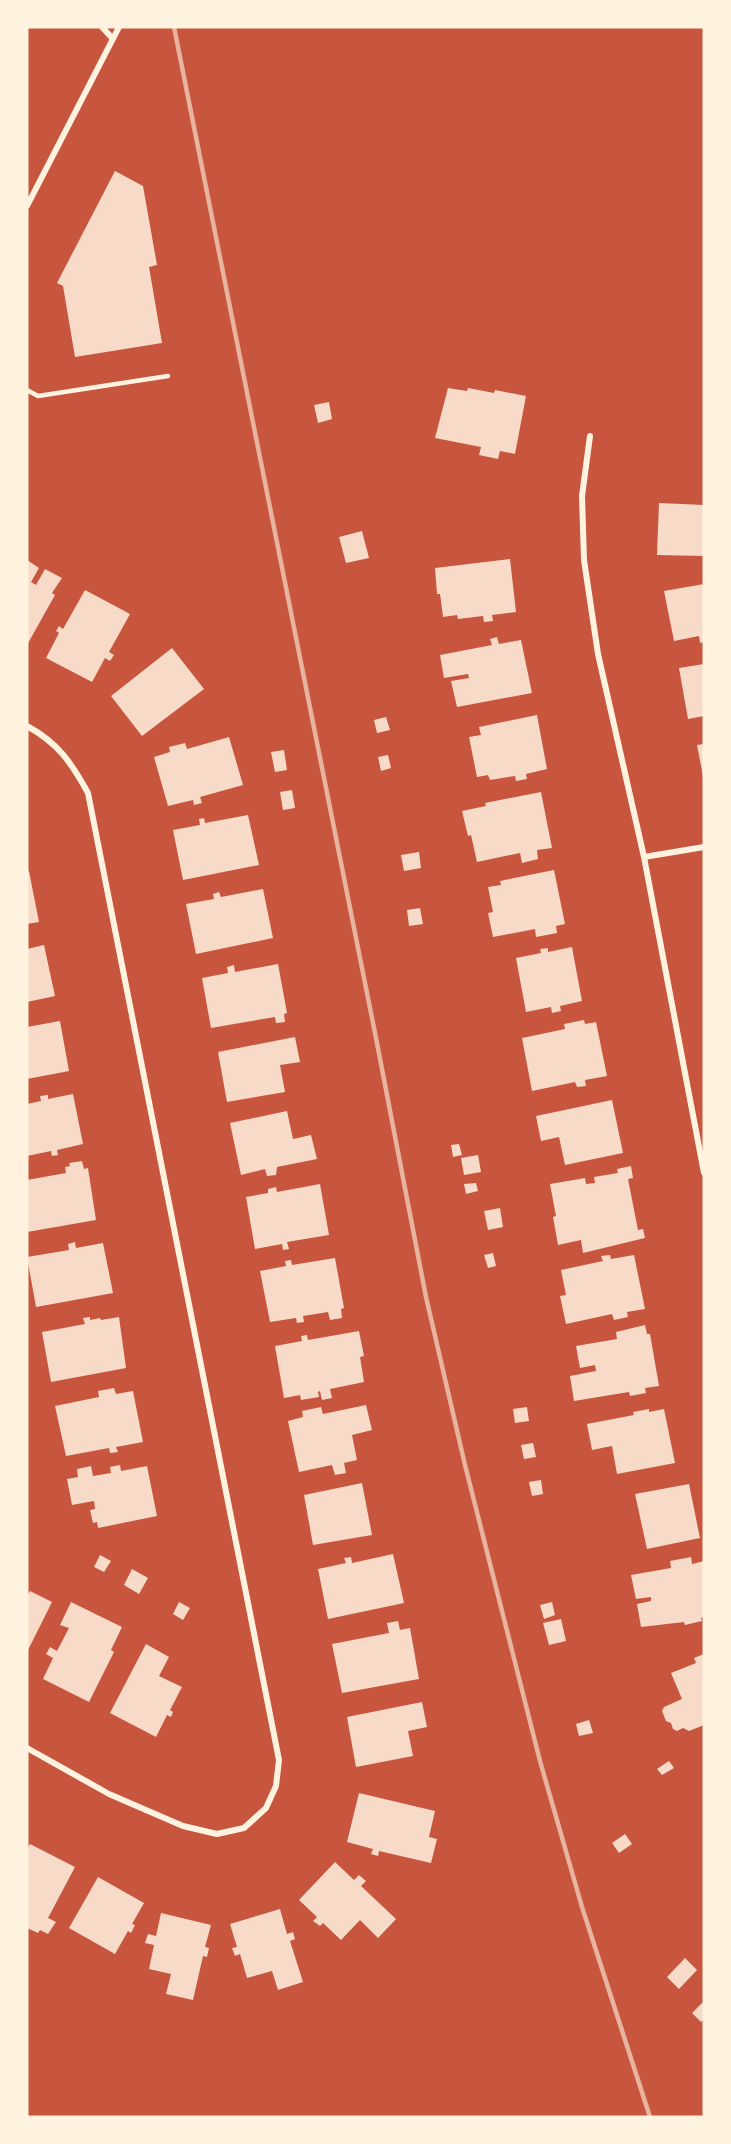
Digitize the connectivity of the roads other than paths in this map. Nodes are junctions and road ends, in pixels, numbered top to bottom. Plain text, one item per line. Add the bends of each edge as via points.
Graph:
1 (102, 27) edge
2 (119, 27) edge
3 (113, 39) junction
4 (27, 206) edge
5 (168, 376) dead end
6 (27, 390) edge
7 (590, 436) dead end
8 (27, 726) edge
9 (704, 847) edge
10 (644, 857) junction
11 (704, 1173) edge
12 (27, 1748) edge

1 - 3 street
2 - 3 street
3 - 4 street
5 - 6 lane via 38,396
7 - 10 street via 582,496 584,560 598,654
8 - 12 street via 53,742 72,764 88,793 279,1760 276,1786 266,1808 244,1828 217,1834 183,1826 109,1794
9 - 10 street
10 - 11 street

